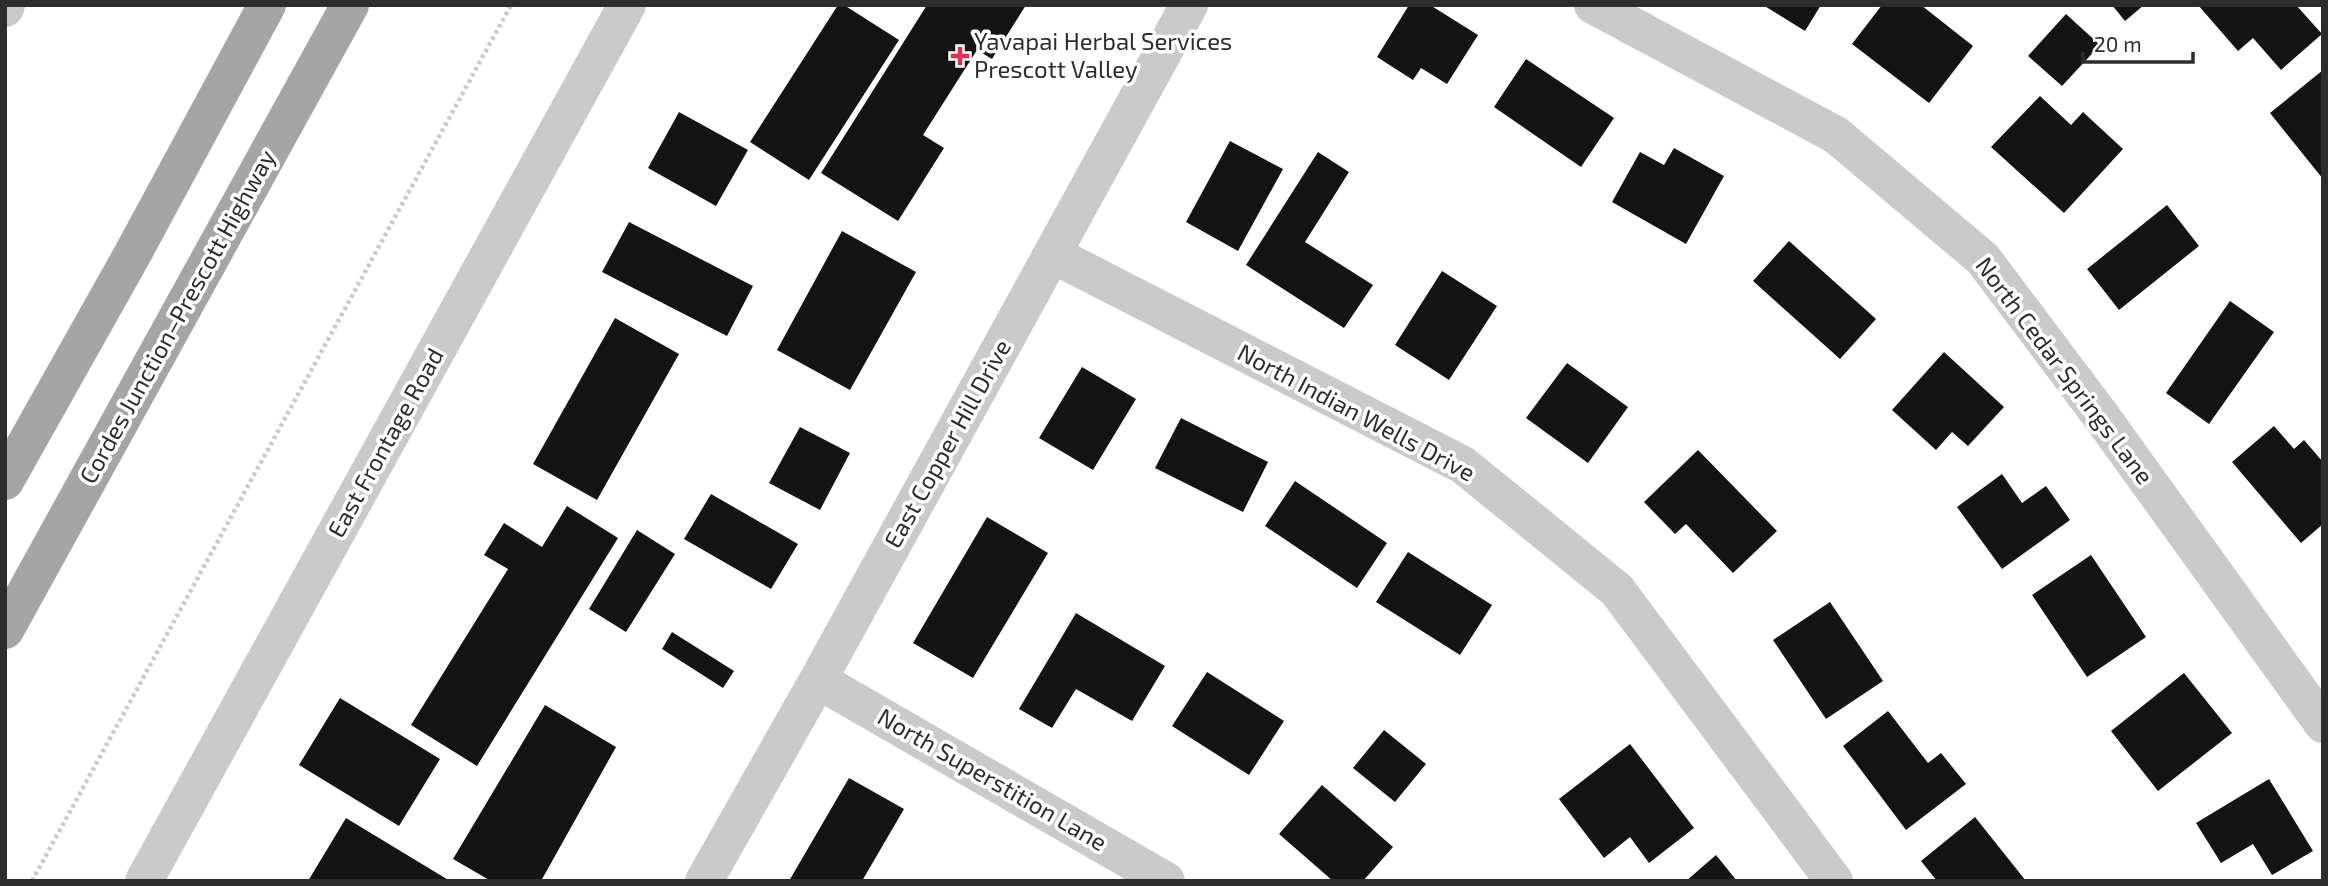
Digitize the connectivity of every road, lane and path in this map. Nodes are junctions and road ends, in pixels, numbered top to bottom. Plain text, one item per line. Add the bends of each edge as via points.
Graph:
1 (267, 5) edge
2 (350, 5) edge
3 (511, 5) edge
4 (627, 5) edge
5 (1189, 5) edge
6 (1593, 5) edge
7 (1052, 254) junction
8 (5, 481) edge
9 (5, 630) edge
10 (818, 680) junction
11 (2323, 724) edge
12 (32, 881) edge
13 (144, 881) edge
14 (704, 881) edge
15 (1166, 881) edge
16 (1833, 881) edge

1 - 8 main road
2 - 9 main road, Cordes Junction–Prescott Highway
3 - 12 path
4 - 13 street, East Frontage Road
5 - 7 street, East Copper Hill Drive
6 - 11 street, North Cedar Springs Lane via 1836,135 1983,259
7 - 10 street, East Copper Hill Drive
7 - 16 street, North Indian Wells Drive via 1474,473 1617,590
10 - 14 street, East Copper Hill Drive
10 - 15 street, North Superstition Lane

